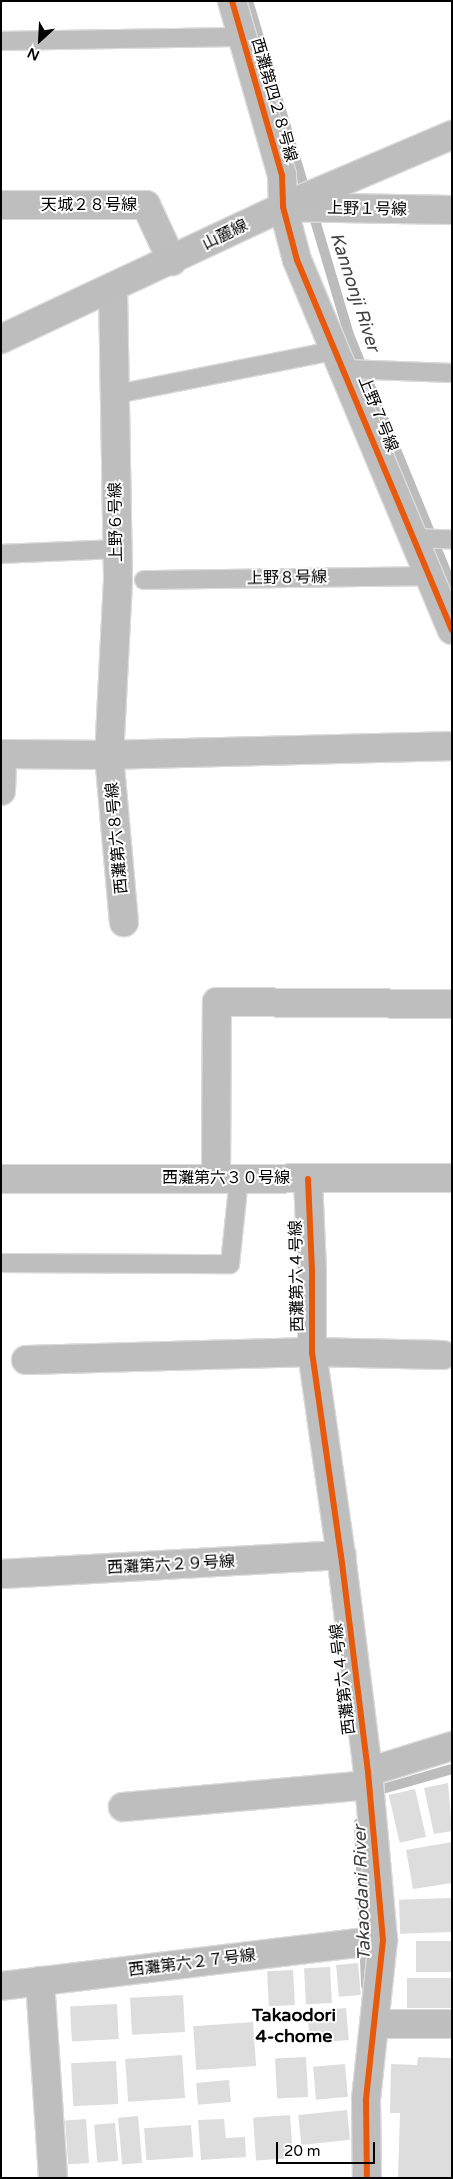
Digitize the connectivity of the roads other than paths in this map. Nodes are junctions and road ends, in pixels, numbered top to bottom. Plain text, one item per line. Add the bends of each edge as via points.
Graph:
1 (232, 1) edge
2 (241, 37) junction
3 (1, 41) edge
4 (452, 135) edge
5 (1, 205) edge
6 (285, 207) junction
7 (452, 210) edge
8 (172, 261) junction
9 (113, 289) junction
10 (1, 339) edge
11 (343, 363) junction
12 (452, 373) edge
13 (117, 394) junction
14 (416, 538) junction
15 (452, 539) edge
16 (115, 549) junction
17 (1, 554) edge
18 (430, 576) junction
19 (144, 580) dead end
20 (452, 630) edge
21 (452, 746) edge
22 (2, 754) edge
23 (109, 755) junction
24 (1, 792) edge
25 (124, 922) dead end
26 (452, 1004) edge
27 (228, 1178) junction
28 (308, 1178) junction
29 (452, 1178) edge
30 (1, 1179) edge
31 (1, 1263) edge
32 (312, 1352) junction
33 (443, 1355) dead end
34 (26, 1360) dead end
35 (342, 1555) junction
36 (1, 1574) edge
37 (452, 1746) edge
38 (368, 1778) junction
39 (123, 1807) dead end
40 (383, 1940) junction
41 (40, 1981) junction
42 (1, 1986) edge
43 (374, 2024) junction
44 (452, 2024) edge
45 (53, 2178) edge
46 (367, 2178) edge

1 - 2 street, 西灘第四２８号線
2 - 3 lane
2 - 6 street, 西灘第四２８号線 via 282,175
4 - 6 main road, 山麓線
5 - 8 street, 天城２８号線 via 146,205
6 - 7 street, 上野１号線
6 - 8 main road, 山麓線
6 - 11 street, 上野７号線 via 297,260
8 - 9 main road, 山麓線
9 - 10 main road, 山麓線
9 - 13 street, 上野６号線
11 - 12 lane via 387,370
11 - 13 lane
11 - 14 street, 上野７号線
13 - 16 street, 上野６号線
14 - 15 lane
14 - 18 street, 上野７号線
16 - 17 lane
16 - 23 street, 上野６号線 via 118,580
18 - 19 lane, 上野８号線
18 - 20 street, 上野７号線
21 - 23 street
22 - 23 street
22 - 24 street
23 - 25 street, 西灘第六８号線
26 - 27 street via 217,1002
27 - 28 street, 西灘第六３０号線
27 - 30 street, 西灘第六３０号線
27 - 31 lane via 230,1264
28 - 29 street, 西灘第六３０号線
28 - 32 street, 西灘第六４号線
32 - 33 street
32 - 34 street
32 - 35 street, 西灘第六４号線
35 - 36 street, 西灘第六２９号線
35 - 38 street, 西灘第六４号線
37 - 38 street
38 - 39 street
38 - 40 street, 西灘第六４号線
40 - 41 street, 西灘第六２７号線
40 - 43 street, 西灘第六４号線
41 - 42 street, 西灘第六２７号線
41 - 45 street
43 - 44 street
43 - 46 street, 西灘第六４号線 via 366,2100

